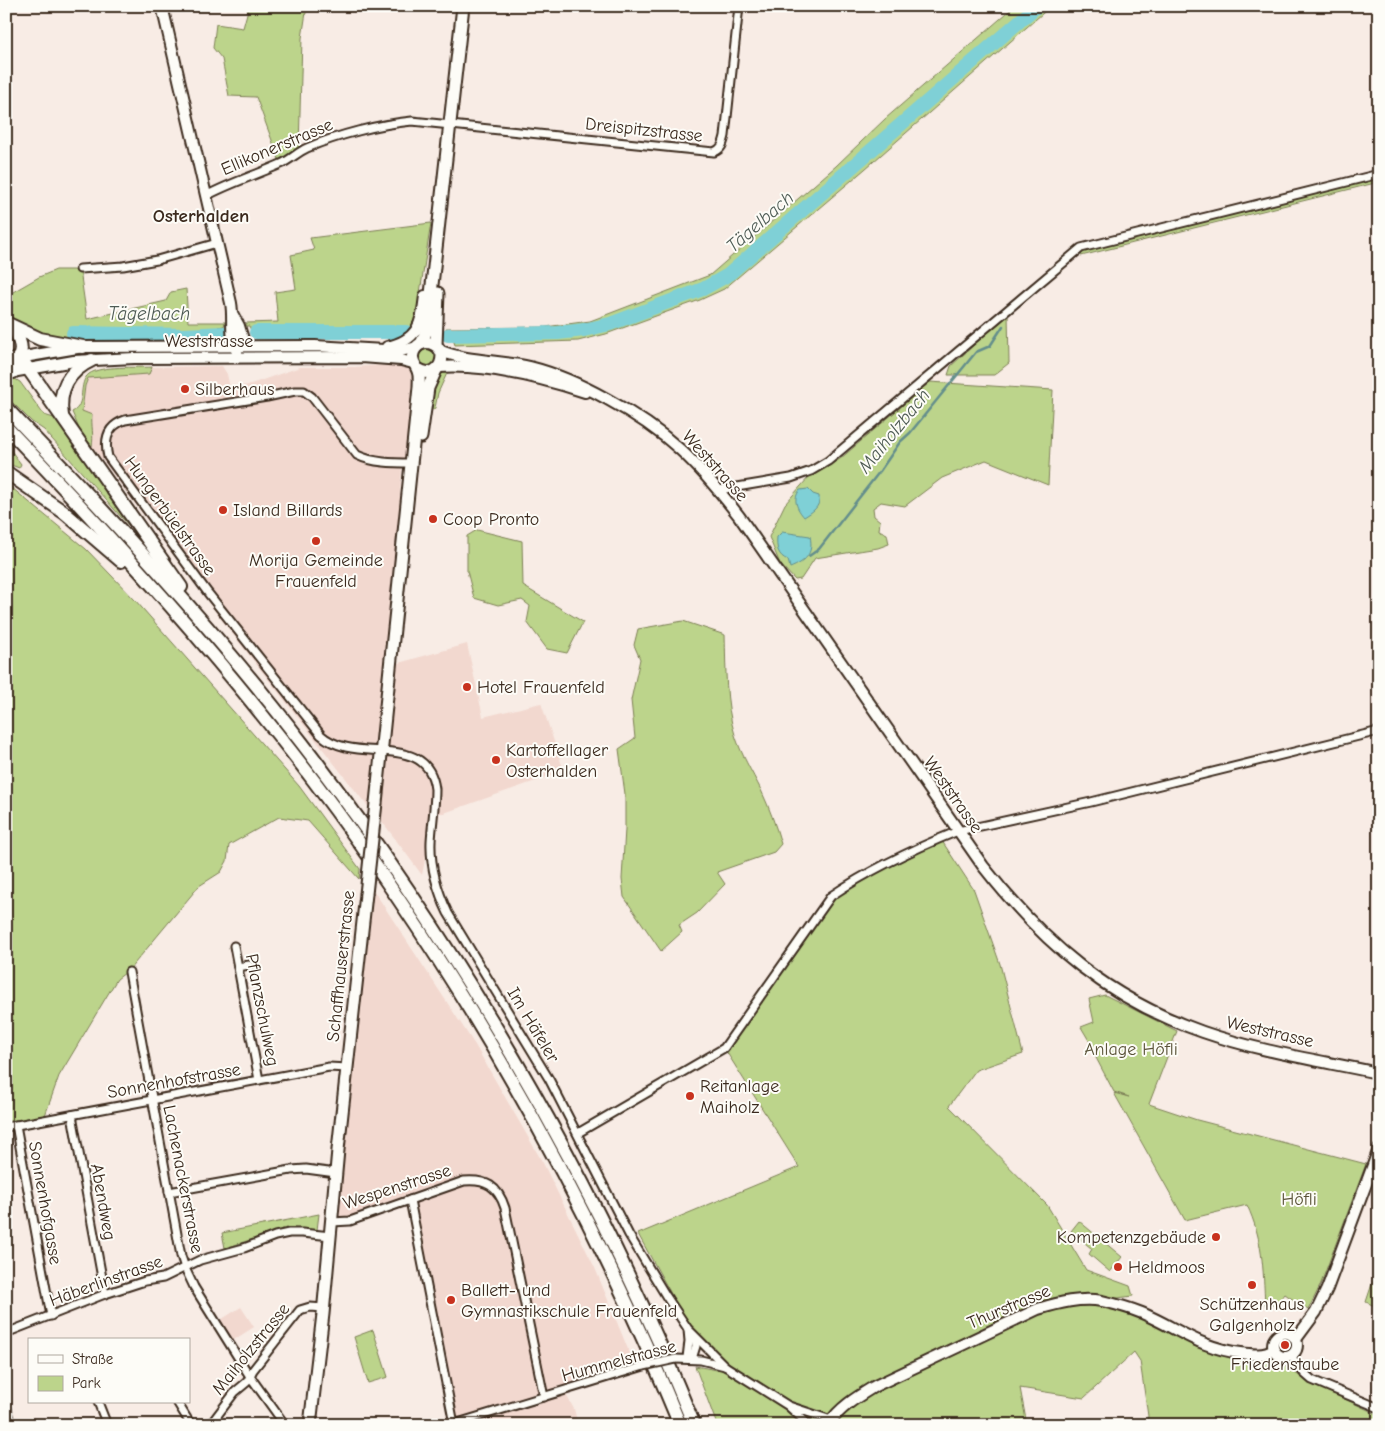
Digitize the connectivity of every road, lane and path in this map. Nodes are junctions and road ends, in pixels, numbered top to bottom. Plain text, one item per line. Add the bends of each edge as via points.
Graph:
1 (162, 6) edge
2 (463, 6) edge
3 (739, 6) edge
4 (450, 124) junction
5 (1379, 174) edge
6 (444, 186) junction
7 (206, 196) junction
8 (437, 231) junction
9 (215, 243) junction
10 (80, 269) dead end
11 (10, 325) edge
12 (236, 326) junction
13 (245, 343) junction
14 (234, 344) junction
15 (419, 345) junction
16 (83, 347) junction
17 (438, 348) junction
18 (377, 349) junction
19 (20, 357) junction
20 (243, 357) junction
21 (6, 360) edge
22 (92, 360) junction
23 (415, 366) junction
24 (437, 369) junction
25 (28, 370) junction
26 (10, 373) edge
27 (608, 399) junction
28 (6, 408) edge
29 (63, 418) junction
30 (6, 427) edge
31 (411, 463) junction
32 (6, 472) edge
33 (718, 490) junction
34 (408, 510) junction
35 (164, 598) junction
36 (218, 640) junction
37 (1379, 731) edge
38 (381, 751) junction
39 (958, 831) junction
40 (234, 946) dead end
41 (249, 965) dead end
42 (238, 967) junction
43 (129, 972) dead end
44 (347, 1068) junction
45 (1377, 1072) edge
46 (259, 1080) junction
47 (152, 1100) junction
48 (72, 1115) junction
49 (16, 1125) junction
50 (6, 1127) edge
51 (578, 1133) junction
52 (1379, 1149) edge
53 (336, 1173) junction
54 (169, 1192) junction
55 (410, 1200) junction
56 (332, 1222) junction
57 (331, 1236) junction
58 (185, 1268) junction
59 (105, 1294) junction
60 (324, 1308) junction
61 (51, 1316) junction
62 (688, 1329) junction
63 (6, 1333) edge
64 (694, 1337) junction
65 (1296, 1339) junction
66 (1274, 1350) junction
67 (1290, 1356) junction
68 (690, 1358) junction
69 (725, 1366) junction
70 (250, 1375) junction
71 (544, 1397) junction
72 (99, 1404) edge
73 (178, 1404) edge
74 (787, 1404) junction
75 (6, 1405) edge
76 (1379, 1408) edge
77 (830, 1423) edge
78 (453, 1424) edge
79 (12, 1425) edge
80 (107, 1425) edge
81 (191, 1425) edge
82 (210, 1425) edge
83 (285, 1425) edge
84 (310, 1425) edge
85 (680, 1425) edge
86 (694, 1425) edge
87 (808, 1425) edge

1 - 7 main road, Ellikonerstrasse
2 - 4 main road
3 - 4 street, Dreispitzstrasse via 725,136 719,150 710,152
4 - 6 main road
4 - 7 street, Ellikonerstrasse via 390,123 322,142
5 - 33 street via 1081,248 828,461 791,478
6 - 8 main road
6 - 17 main road
7 - 9 main road, Ellikonerstrasse
8 - 15 main road via 427,330
8 - 18 main road, Weststrasse via 430,252 424,309 418,328 400,344
9 - 10 street via 157,260
9 - 12 main road, Ellikonerstrasse
11 - 16 highway via 50,342
11 - 19 highway via 21,342
12 - 13 main road, Ellikonerstrasse
12 - 14 main road, Ellikonerstrasse
13 - 14 main road, Weststrasse
13 - 18 main road, Weststrasse
14 - 16 main road, Weststrasse
14 - 20 main road
15 - 17 main road via 431,343
15 - 18 main road, Weststrasse via 401,351
15 - 23 main road via 412,354
16 - 19 main road, Weststrasse
17 - 24 main road via 442,360
17 - 27 main road, Weststrasse via 452,355 508,362 554,374
19 - 21 main road, Weststrasse
19 - 25 highway
19 - 26 highway
20 - 22 main road, Weststrasse
20 - 23 main road, Weststrasse via 382,358 401,360
22 - 25 main road, Weststrasse
22 - 29 highway via 76,369 65,383 61,404
23 - 24 main road via 427,373
23 - 31 main road, Schaffhauserstrasse via 420,387
24 - 27 main road, Weststrasse via 482,369 527,376
24 - 34 main road, Schaffhauserstrasse via 428,388
25 - 26 main road, Weststrasse
25 - 29 highway
27 - 33 main road, Weststrasse via 664,434
28 - 36 highway via 114,522
29 - 36 highway
30 - 35 highway
31 - 34 main road, Schaffhauserstrasse
31 - 38 street, Hungerbüelstrasse via 365,459 357,455 304,391 125,420 112,427 106,437 107,452 113,464 208,593 321,736 336,746
32 - 35 highway via 66,513
33 - 39 main road, Weststrasse
34 - 38 main road, Schaffhauserstrasse
35 - 85 highway via 228,672 322,793 386,881 459,992 580,1207 630,1310
36 - 86 highway via 301,742 360,822 488,1015 591,1199
37 - 39 street via 1091,802
38 - 44 main road, Schaffhauserstrasse, bridge
38 - 51 street, Im Häfeler via 413,756 432,775 435,799 431,852 438,892
39 - 45 main road, Weststrasse via 1004,893 1032,924 1083,969 1133,1001 1204,1033
39 - 51 street via 853,881 831,896 724,1048
40 - 42 street, Pflanzschulweg
41 - 42 street
42 - 46 street, Pflanzschulweg
43 - 47 street, Lachenackerstrasse
44 - 46 street, Sonnenhofstrasse via 329,1067
44 - 53 main road, Schaffhauserstrasse
46 - 47 street, Sonnenhofstrasse
47 - 48 street, Sonnenhofstrasse
47 - 54 street, Lachenackerstrasse
48 - 49 street, Sonnenhofstrasse
48 - 59 street, Abendweg
49 - 50 street, Sonnenhofstrasse
49 - 61 street, Sonnenhofgasse
51 - 62 street, Im Häfeler via 629,1235
52 - 65 main road via 1328,1289
53 - 54 street via 291,1170
53 - 56 main road, Schaffhauserstrasse
54 - 58 street, Lachenackerstrasse
55 - 56 street, Wespenstrasse via 350,1221
55 - 71 street, Wespenstrasse via 464,1181 485,1182 497,1191 505,1208
55 - 78 street
56 - 57 main road, Schaffhauserstrasse
57 - 58 street, Häberlinstrasse via 282,1234
57 - 60 main road, Schaffhauserstrasse
58 - 59 street, Häberlinstrasse via 163,1278
58 - 70 street, Lachenackerstrasse
59 - 61 street, Häberlinstrasse
60 - 70 street, Maiholzstrasse via 300,1310
60 - 84 main road, Schaffhauserstrasse
61 - 63 street, Häberlinstrasse
62 - 64 street, Im Häfeler
62 - 68 street
64 - 68 street via 696,1346
64 - 69 street, Im Häfeler
65 - 66 main road via 1288,1333 1279,1334 1273,1343
65 - 67 main road via 1296,1350
66 - 67 main road, Thurstrasse via 1283,1357
66 - 77 main road, Thurstrasse via 1267,1354 1223,1351 1201,1344 1132,1309 1100,1301 1064,1302 1038,1309 876,1386 855,1398
67 - 76 street via 1312,1380
68 - 69 street, Hummelstrasse
68 - 71 street, Hummelstrasse, bridge via 644,1366
69 - 74 street, Hummelstrasse
70 - 82 street, Maiholzstrasse
70 - 83 street, Lachenackerstrasse
71 - 78 street, Hummelstrasse
72 - 80 street
73 - 81 street
74 - 77 street, Hummelstrasse
74 - 87 street, Hummelstrasse
75 - 79 street

